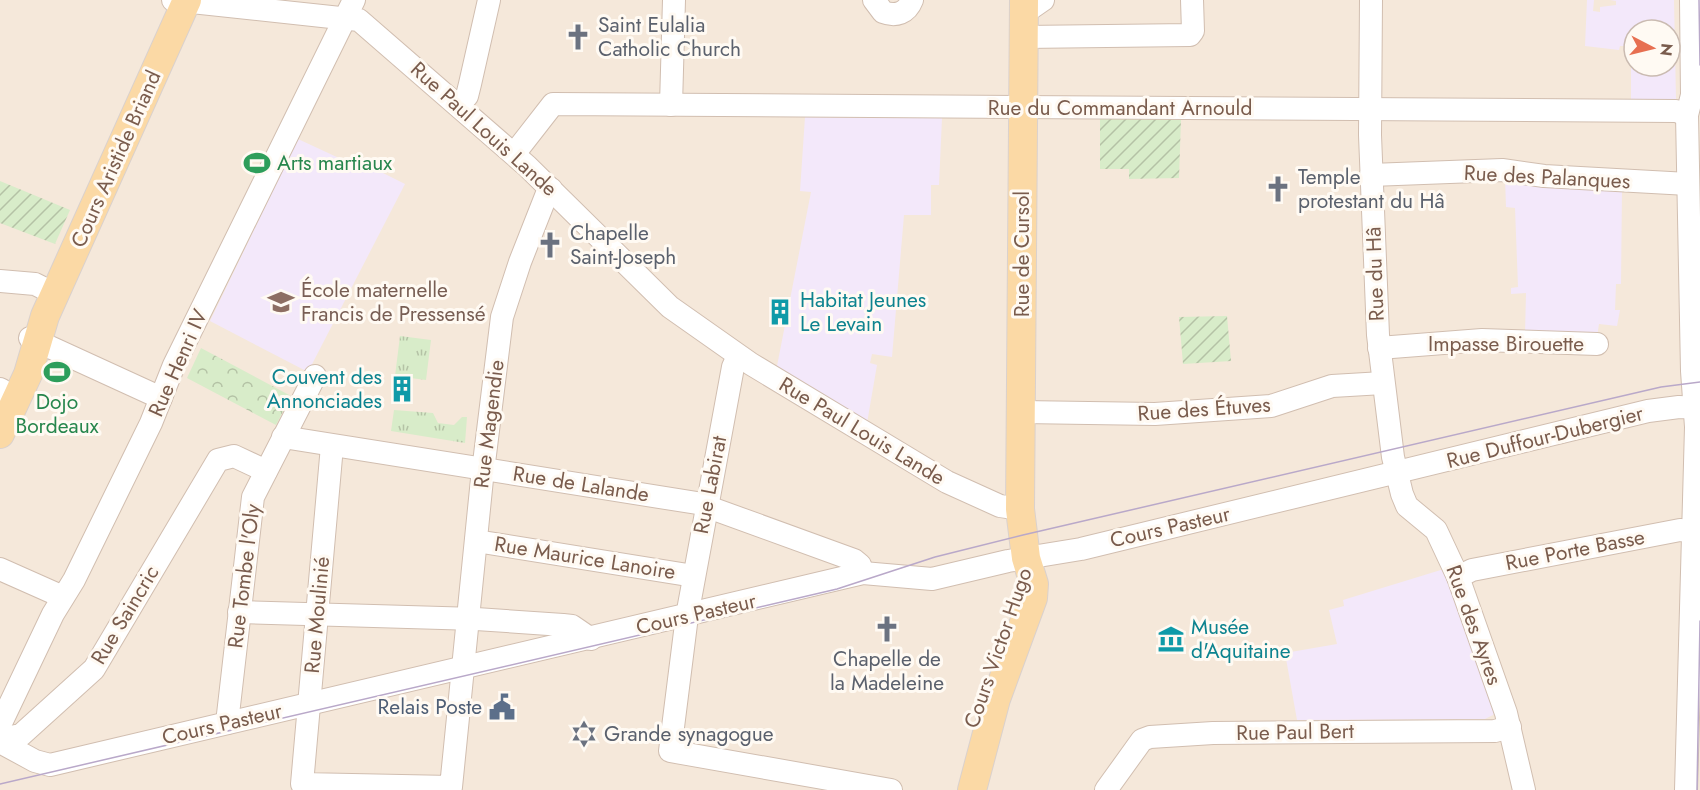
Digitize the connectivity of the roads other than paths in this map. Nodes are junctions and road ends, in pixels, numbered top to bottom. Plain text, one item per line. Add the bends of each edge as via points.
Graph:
1 (184, 0) edge
2 (489, 0) edge
3 (674, 0) edge
4 (874, 0) edge
5 (912, 0) edge
6 (1192, 0) edge
7 (1371, 0) edge
8 (1691, 0) edge
9 (1030, 3) edge
10 (349, 9) edge
11 (1024, 37) junction
12 (459, 105) junction
13 (671, 105) junction
14 (1023, 107) junction
15 (1370, 109) junction
16 (1687, 115) junction
17 (514, 154) junction
18 (1371, 175) junction
19 (1688, 184) junction
20 (551, 189) junction
21 (0, 281) edge
22 (42, 322) junction
23 (1597, 344) dead end
24 (1379, 348) junction
25 (738, 356) junction
26 (315, 376) dead end
27 (1383, 382) junction
28 (1, 391) edge
29 (161, 398) junction
30 (1697, 408) edge
31 (1022, 412) junction
32 (0, 434) edge
33 (284, 437) junction
34 (332, 446) junction
35 (483, 469) junction
36 (266, 471) junction
37 (1397, 474) junction
38 (706, 506) junction
39 (1020, 509) junction
40 (1697, 531) edge
41 (476, 541) junction
42 (1026, 558) junction
43 (0, 569) edge
44 (863, 573) junction
45 (694, 576) junction
46 (1458, 577) junction
47 (63, 597) junction
48 (238, 612) junction
49 (317, 615) junction
50 (687, 616) junction
51 (469, 618) junction
52 (591, 639) junction
53 (463, 668) junction
54 (309, 704) junction
55 (227, 723) junction
56 (0, 725) edge
57 (1510, 727) junction
58 (0, 740) edge
59 (302, 784) joint
60 (891, 790) edge
61 (955, 790) edge
62 (972, 790) edge
63 (1106, 790) edge
64 (1524, 790) edge
65 (1686, 790) edge

1 - 10 street, Rue Paul Louis Lande
1 - 22 main road, Cours Aristide Briand
2 - 12 street via 467,96
3 - 13 street
4 - 5 street via 883,12 896,14 908,9
6 - 11 street via 1190,35
7 - 15 street, Rue du Hâ
8 - 16 street via 1692,95
9 - 11 main road, Rue de Cursol
10 - 12 street, Rue Paul Louis Lande
10 - 29 street, Rue Henri IV
11 - 14 main road, Rue de Cursol
12 - 17 street, Rue Paul Louis Lande
13 - 14 street, Rue du Commandant Arnould
13 - 17 street, Rue du Commandant Arnould via 553,104
14 - 15 street, Rue du Commandant Arnould
14 - 31 main road, Rue de Cursol
15 - 16 street, Rue du Commandant Arnould via 1676,111
15 - 18 street, Rue du Hâ
16 - 19 street
17 - 20 street, Rue Paul Louis Lande
18 - 19 street, Rue des Palanques via 1502,170
18 - 24 street, Rue du Hâ
19 - 30 street
20 - 25 street, Rue Paul Louis Lande via 670,307
20 - 35 street, Rue Magendie via 504,307
21 - 22 street via 35,284
22 - 28 main road, Cours Aristide Briand via 16,359
22 - 29 street
22 - 32 main road, Cours Aristide Briand via 28,374
23 - 24 street, Impasse Birouette via 1482,340
24 - 27 street, Rue du Hâ
25 - 38 street, Rue Labirat
25 - 39 street, Rue Paul Louis Lande via 947,482 1000,506
26 - 33 street, Rue Tombe l'Oly
27 - 31 street, Rue des Étuves via 1332,386 1271,406 1155,414
27 - 37 street, Rue du Hâ
29 - 47 street, Rue Henri IV
30 - 37 street, Rue Duffour-Dubergier via 1648,411
30 - 40 street
31 - 39 main road, Rue de Cursol
33 - 34 street, Rue de Lalande
33 - 36 street, Rue Tombe l'Oly
34 - 35 street, Rue de Lalande
34 - 49 street, Rue Moulinié
35 - 38 street, Rue de Lalande
35 - 41 street, Rue Magendie
36 - 48 street, Rue Tombe l'Oly via 249,516
36 - 58 street, Rue Saincric via 234,456 218,460 94,669 21,735
37 - 42 street, Cours Pasteur via 1053,555
37 - 46 street, Rue des Ayres via 1407,506 1436,530
38 - 44 street, Rue de Lalande via 854,560
38 - 45 street, Rue Labirat
39 - 42 main road, Rue de Cursol
40 - 46 street, Rue Porte Basse via 1680,530 1472,570
40 - 65 street
41 - 45 street, Rue Maurice Lanoire
41 - 51 street, Rue Magendie
42 - 44 street, Cours Pasteur via 932,579
42 - 61 main road, Cours Victor Hugo via 982,690
42 - 62 main road, Cours Victor Hugo via 1034,584 1033,597 996,699
43 - 47 street
44 - 50 street, Cours Pasteur
45 - 50 street, Rue Labirat
46 - 57 street, Rue des Ayres
47 - 56 street, Rue Henri IV
48 - 49 street
48 - 55 street, Rue Tombe l'Oly
49 - 51 street
49 - 54 street, Rue Moulinié
50 - 52 street, Cours Pasteur
50 - 60 street, Rue Labirat via 670,751
51 - 52 street via 572,626
51 - 53 street, Rue Magendie
52 - 53 street, Cours Pasteur
53 - 54 street, Cours Pasteur
53 - 59 street, Rue Magendie via 451,787
54 - 55 street, Cours Pasteur
54 - 59 street, Rue Moulinié
55 - 58 street, Cours Pasteur via 50,765 35,761
57 - 63 street, Rue Paul Bert via 1495,731 1150,737 1142,740
57 - 64 street, Rue des Ayres

